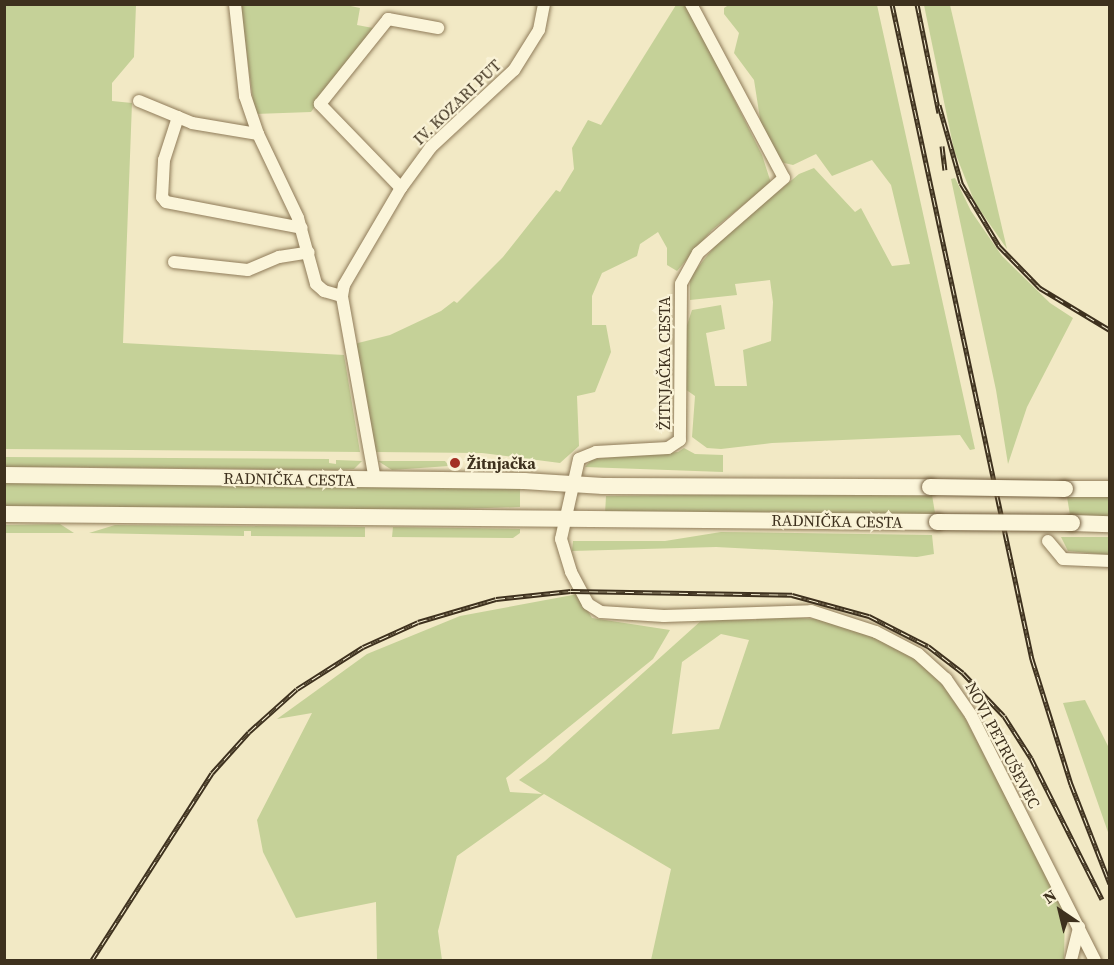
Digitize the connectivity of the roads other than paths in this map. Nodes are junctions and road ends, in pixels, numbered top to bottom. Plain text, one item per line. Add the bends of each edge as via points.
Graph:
1 (235, 4) edge
2 (544, 4) edge
3 (691, 4) edge
4 (438, 28) dead end
5 (139, 101) dead end
6 (178, 117) junction
7 (258, 134) junction
8 (401, 188) junction
9 (302, 228) junction
10 (309, 252) junction
11 (174, 262) dead end
12 (342, 296) junction
13 (4, 476) edge
14 (375, 480) junction
15 (573, 484) junction
16 (1110, 489) edge
17 (4, 514) edge
18 (564, 519) junction
19 (1110, 524) edge
20 (1048, 541) dead end
21 (1110, 561) edge
22 (1078, 927) junction
23 (1071, 960) edge
24 (1095, 960) edge

1 - 7 street via 245,96
2 - 8 street, IV. KOZARI PUT via 539,30 514,70 431,147
3 - 15 street, ŽITNJAČKA CESTA via 784,178 698,253 681,284 680,440 668,448 584,454
4 - 8 street via 388,19 320,104
5 - 6 street
6 - 7 street
6 - 9 street via 164,160 165,202
7 - 9 street
8 - 12 street, IV. KOZARI PUT via 344,285
9 - 10 street
10 - 11 street via 279,257 248,270
10 - 12 street via 319,288
12 - 14 street
13 - 14 main road, RADNIČKA CESTA
14 - 15 main road, RADNIČKA CESTA
15 - 16 main road, RADNIČKA CESTA, bridge
15 - 18 street
17 - 18 main road, RADNIČKA CESTA
18 - 19 main road, RADNIČKA CESTA, bridge
18 - 22 street, NOVI PETRUŠEVEC via 561,539 571,572 593,609 616,615 664,616 811,611 876,632 918,654 946,679 971,716
20 - 21 street via 1063,559
22 - 23 street
22 - 24 street, NOVI PETRUŠEVEC

